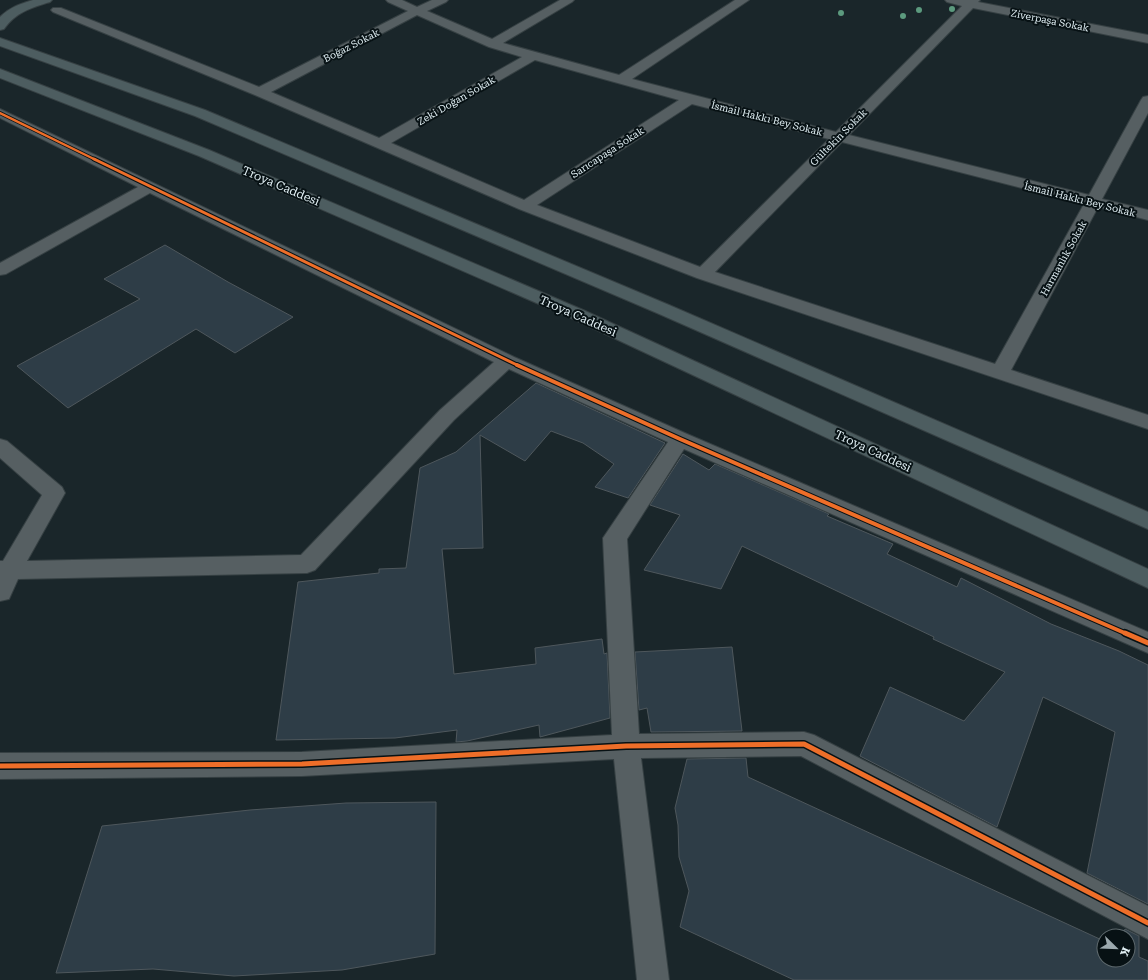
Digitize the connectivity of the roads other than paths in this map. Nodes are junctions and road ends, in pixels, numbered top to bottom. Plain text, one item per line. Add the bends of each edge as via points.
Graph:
1 (45, 0) edge
2 (392, 0) edge
3 (442, 0) edge
4 (568, 0) edge
5 (743, 0) edge
6 (951, 0) edge
7 (972, 2) edge
8 (0, 9) edge
9 (57, 10) dead end
10 (417, 11) junction
11 (0, 26) edge
12 (1148, 39) edge
13 (0, 42) edge
14 (493, 44) junction
15 (533, 56) junction
16 (0, 73) edge
17 (621, 80) junction
18 (260, 92) junction
19 (690, 99) junction
20 (1148, 100) edge
21 (0, 113) edge
22 (839, 136) junction
23 (378, 144) junction
24 (149, 187) junction
25 (1093, 202) junction
26 (525, 206) junction
27 (1148, 215) edge
28 (0, 270) edge
29 (703, 274) junction
30 (507, 361) junction
31 (1000, 373) junction
32 (1148, 422) edge
33 (680, 439) junction
34 (0, 446) edge
35 (1148, 521) edge
36 (5, 570) edge
37 (1148, 579) edge
38 (0, 592) edge
39 (1148, 643) edge
40 (626, 746) junction
41 (0, 766) edge
42 (1148, 923) edge
43 (653, 980) edge

1 - 8 main road
1 - 11 main road via 17,8
2 - 10 street, İsmail Hakkı Bey Sokak
3 - 10 street, Boğaz Sokak
4 - 14 street
5 - 17 street
6 - 7 street, Ziverpaşa Sokak
7 - 12 street, Ziverpaşa Sokak
7 - 22 street, Gültekin Sokak
9 - 18 street
10 - 14 street, İsmail Hakkı Bey Sokak
10 - 18 street, Boğaz Sokak
13 - 35 main road via 200,112 671,312
14 - 15 street, İsmail Hakkı Bey Sokak
15 - 17 street, İsmail Hakkı Bey Sokak
15 - 23 street, Zeki Doğan Sokak
16 - 37 main road, Troya Caddesi via 204,153 577,314
17 - 19 street, İsmail Hakkı Bey Sokak
18 - 23 street
19 - 22 street, İsmail Hakkı Bey Sokak
19 - 26 street, Sarıcapaşa Sokak
20 - 25 street, Harmanlık Sokak
21 - 24 street
22 - 25 street, İsmail Hakkı Bey Sokak
22 - 29 street, Gültekin Sokak
23 - 26 street
24 - 28 street
24 - 30 street
25 - 27 street, İsmail Hakkı Bey Sokak
25 - 31 street, Harmanlık Sokak
26 - 29 street
29 - 31 street
30 - 33 street
30 - 36 street via 447,415 307,564
31 - 32 street
33 - 39 street
33 - 40 street via 615,538
34 - 36 street via 54,493
36 - 38 street
40 - 41 street via 302,764
40 - 42 street via 804,744
40 - 43 street

